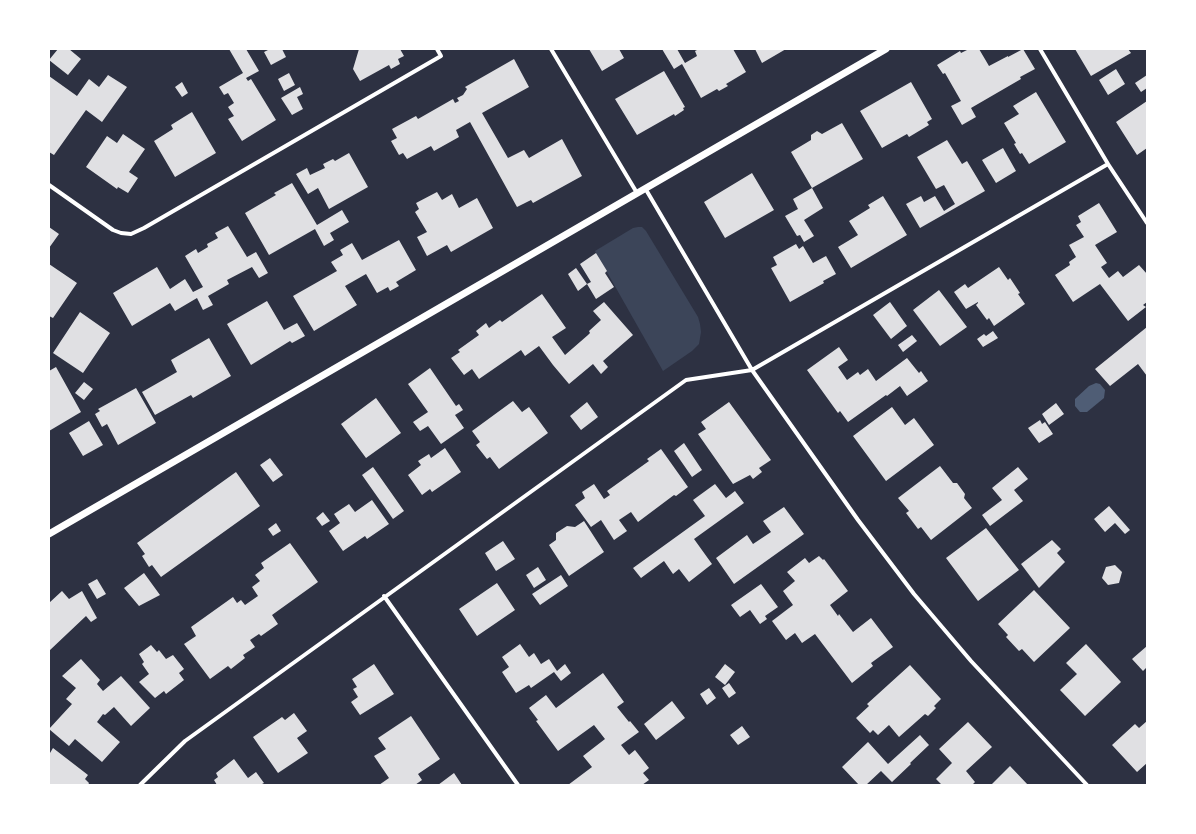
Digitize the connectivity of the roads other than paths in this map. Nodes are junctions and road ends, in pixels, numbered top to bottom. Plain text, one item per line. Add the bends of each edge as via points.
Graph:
1 (437, 49) edge
2 (551, 49) edge
3 (886, 49) edge
4 (1040, 49) edge
5 (1108, 164) junction
6 (49, 185) edge
7 (645, 188) junction
8 (636, 193) junction
9 (1147, 223) edge
10 (752, 370) junction
11 (49, 534) edge
12 (384, 596) junction
13 (140, 785) edge
14 (518, 785) edge
15 (1087, 785) edge

1 - 6 street via 441,56 131,234 121,234 113,230
2 - 8 street
3 - 7 street
4 - 5 street
5 - 9 street
5 - 10 street
7 - 8 street
7 - 10 street
8 - 11 street
10 - 12 street via 686,380
10 - 15 street via 858,520 914,594 970,661
12 - 13 street via 185,741
12 - 14 street

